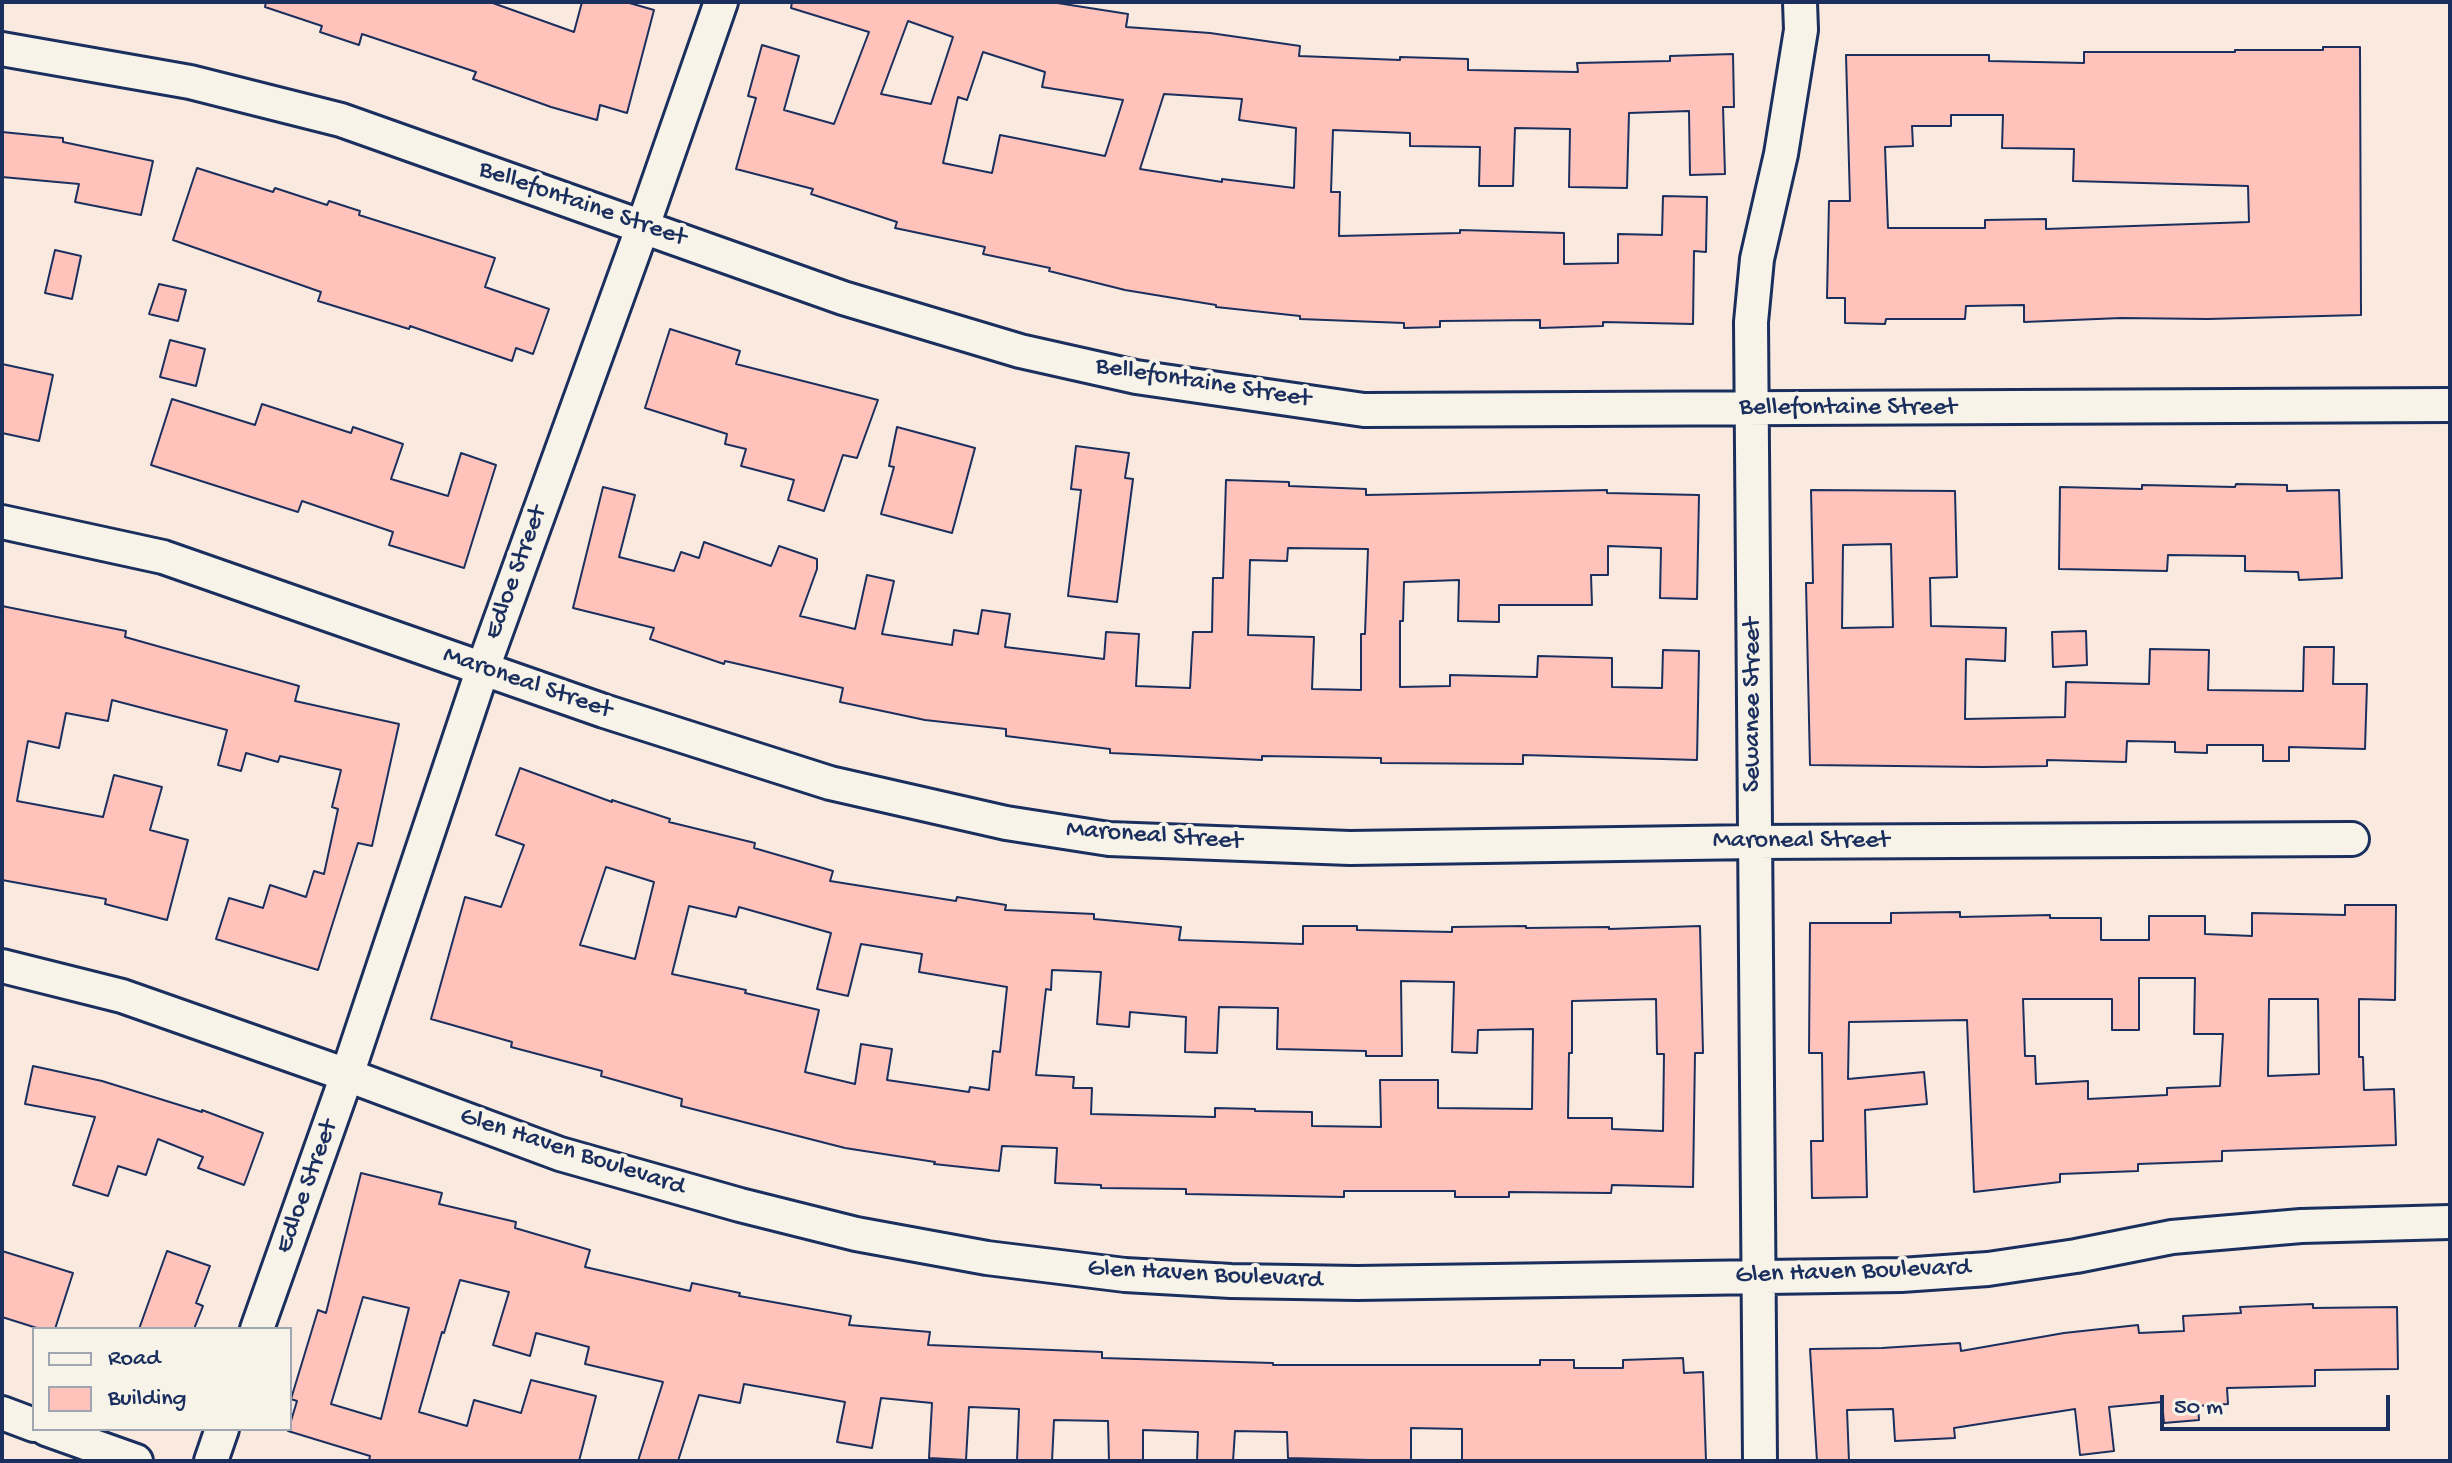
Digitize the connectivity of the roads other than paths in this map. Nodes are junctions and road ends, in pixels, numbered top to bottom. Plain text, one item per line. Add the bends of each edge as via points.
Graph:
1 (721, 2) edge
2 (1800, 2) edge
3 (2, 49) edge
4 (643, 226) junction
5 (2444, 405) edge
6 (1752, 409) junction
7 (2, 522) edge
8 (483, 668) junction
9 (2352, 839) dead end
10 (1755, 842) junction
11 (2, 966) edge
12 (347, 1075) junction
13 (2450, 1222) edge
14 (1758, 1278) junction
15 (258, 1327) edge
16 (2, 1413) edge
17 (32, 1424) edge
18 (52, 1431) edge
19 (221, 1431) edge
20 (136, 1461) edge
21 (211, 1461) edge
22 (1760, 1461) edge

1 - 4 street, Edloe Street
2 - 6 street, Sewanee Street via 1801,30 1783,140 1757,259
3 - 4 street, Bellefontaine Street via 190,82 341,120
4 - 6 street, Bellefontaine Street via 843,298 1020,351 1136,377 1364,410
4 - 8 street, Edloe Street
5 - 6 street, Bellefontaine Street
6 - 10 street, Sewanee Street
7 - 8 street, Maroneal Street via 163,557
8 - 10 street, Maroneal Street via 830,783 1006,823 1109,839 1350,848
8 - 12 street, Edloe Street
9 - 10 street, Maroneal Street
10 - 14 street, Sewanee Street
11 - 12 street, Glen Haven Boulevard via 122,996
12 - 14 street, Glen Haven Boulevard via 575,1158 856,1234 987,1258 1231,1281
12 - 15 street, Edloe Street
13 - 14 street, Glen Haven Boulevard via 2301,1226 2172,1237 1988,1269
14 - 22 street, Sewanee Street
16 - 17 street
18 - 20 street
19 - 21 street

